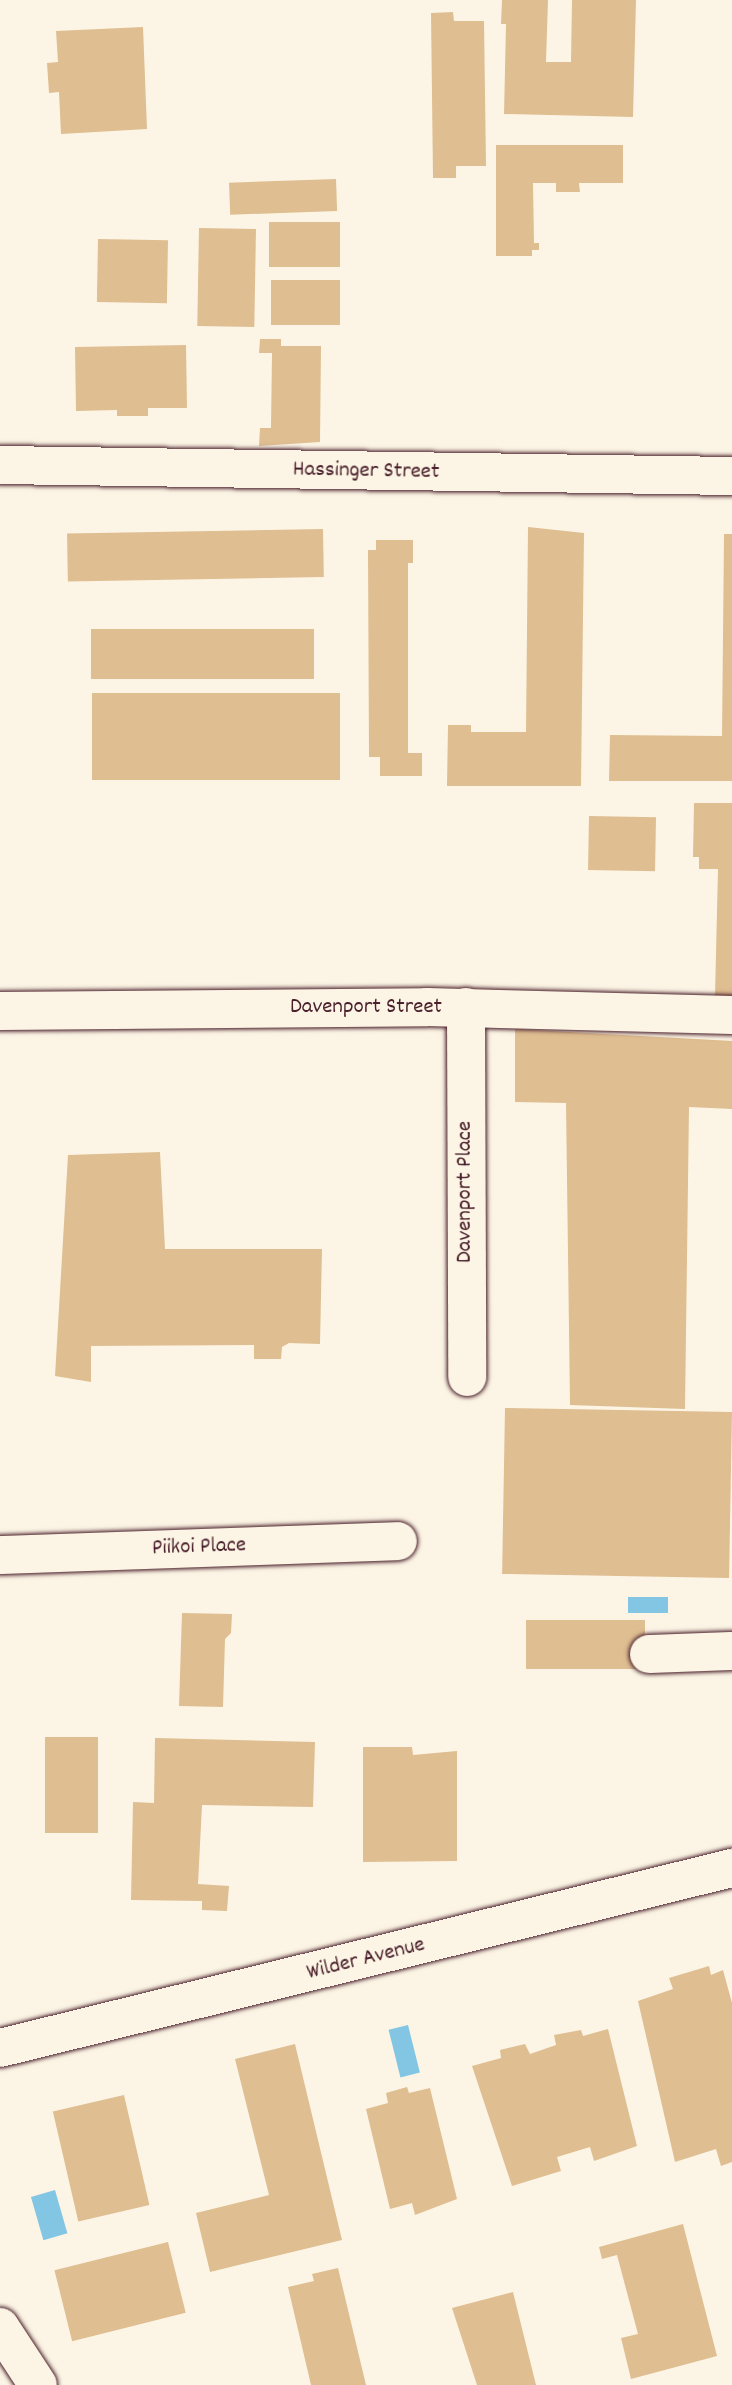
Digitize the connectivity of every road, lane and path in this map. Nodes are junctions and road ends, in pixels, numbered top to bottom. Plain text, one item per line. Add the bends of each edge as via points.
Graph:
1 (0, 465) edge
2 (732, 476) edge
3 (466, 1007) junction
4 (0, 1011) edge
5 (732, 1015) edge
6 (467, 1377) dead end
7 (398, 1541) dead end
8 (0, 1555) edge
9 (732, 1651) edge
10 (649, 1654) dead end
11 (732, 1868) edge
12 (0, 2048) edge
13 (0, 2327) edge
14 (38, 2385) edge

1 - 2 street, Hassinger Street
3 - 4 street, Davenport Street
3 - 5 street, Davenport Street
3 - 6 street, Davenport Place
7 - 8 street, Piikoi Place
9 - 10 street
11 - 12 street, Wilder Avenue
13 - 14 street

